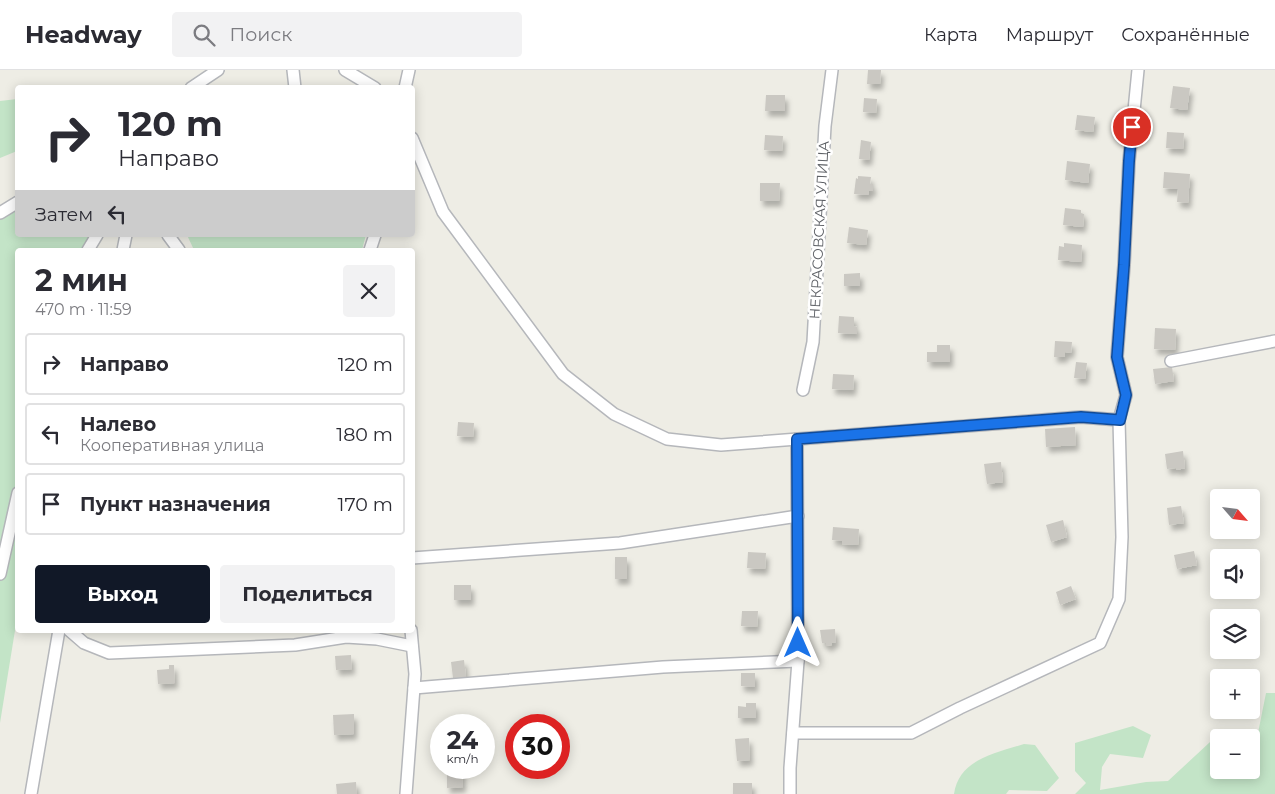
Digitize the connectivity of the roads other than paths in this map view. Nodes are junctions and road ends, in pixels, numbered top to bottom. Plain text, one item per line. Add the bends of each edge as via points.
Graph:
1 (218, 70) edge
2 (293, 70) edge
3 (345, 70) edge
4 (408, 70) edge
5 (832, 70) edge
6 (1138, 70) edge
7 (196, 85) edge
8 (295, 85) edge
9 (370, 85) edge
10 (406, 85) edge
11 (415, 145) edge
12 (15, 204) edge
13 (0, 213) edge
14 (96, 237) edge
15 (169, 237) edge
16 (89, 248) edge
17 (178, 248) edge
18 (1275, 341) edge
19 (1172, 361) dead end
20 (803, 390) dead end
21 (1120, 420) junction
22 (797, 439) junction
23 (15, 506) edge
24 (798, 516) junction
25 (415, 558) edge
26 (0, 574) edge
27 (59, 633) edge
28 (72, 633) edge
29 (411, 633) edge
30 (412, 646) junction
31 (798, 661) junction
32 (414, 688) junction
33 (793, 733) junction
34 (32, 794) edge
35 (406, 794) edge
36 (790, 794) edge

1 - 7 street
2 - 8 street
3 - 9 street
4 - 10 street
5 - 20 street, НЕКРАСОВСКАЯ УЛИЦА via 825,126 813,342
6 - 21 street via 1117,357 1126,395
11 - 22 street via 443,212 563,374 614,414 667,439 721,445
12 - 13 street
14 - 16 street
15 - 17 street
18 - 19 street
21 - 22 street via 1081,417
21 - 33 street via 1122,537 1119,599 1100,643 911,733
22 - 24 street
23 - 26 street
24 - 25 street via 620,543
24 - 31 street
27 - 34 street
28 - 30 street via 84,643 109,653 295,646 346,637
29 - 30 street
30 - 32 street
31 - 32 street via 663,667
31 - 33 street
32 - 35 street
33 - 36 street

